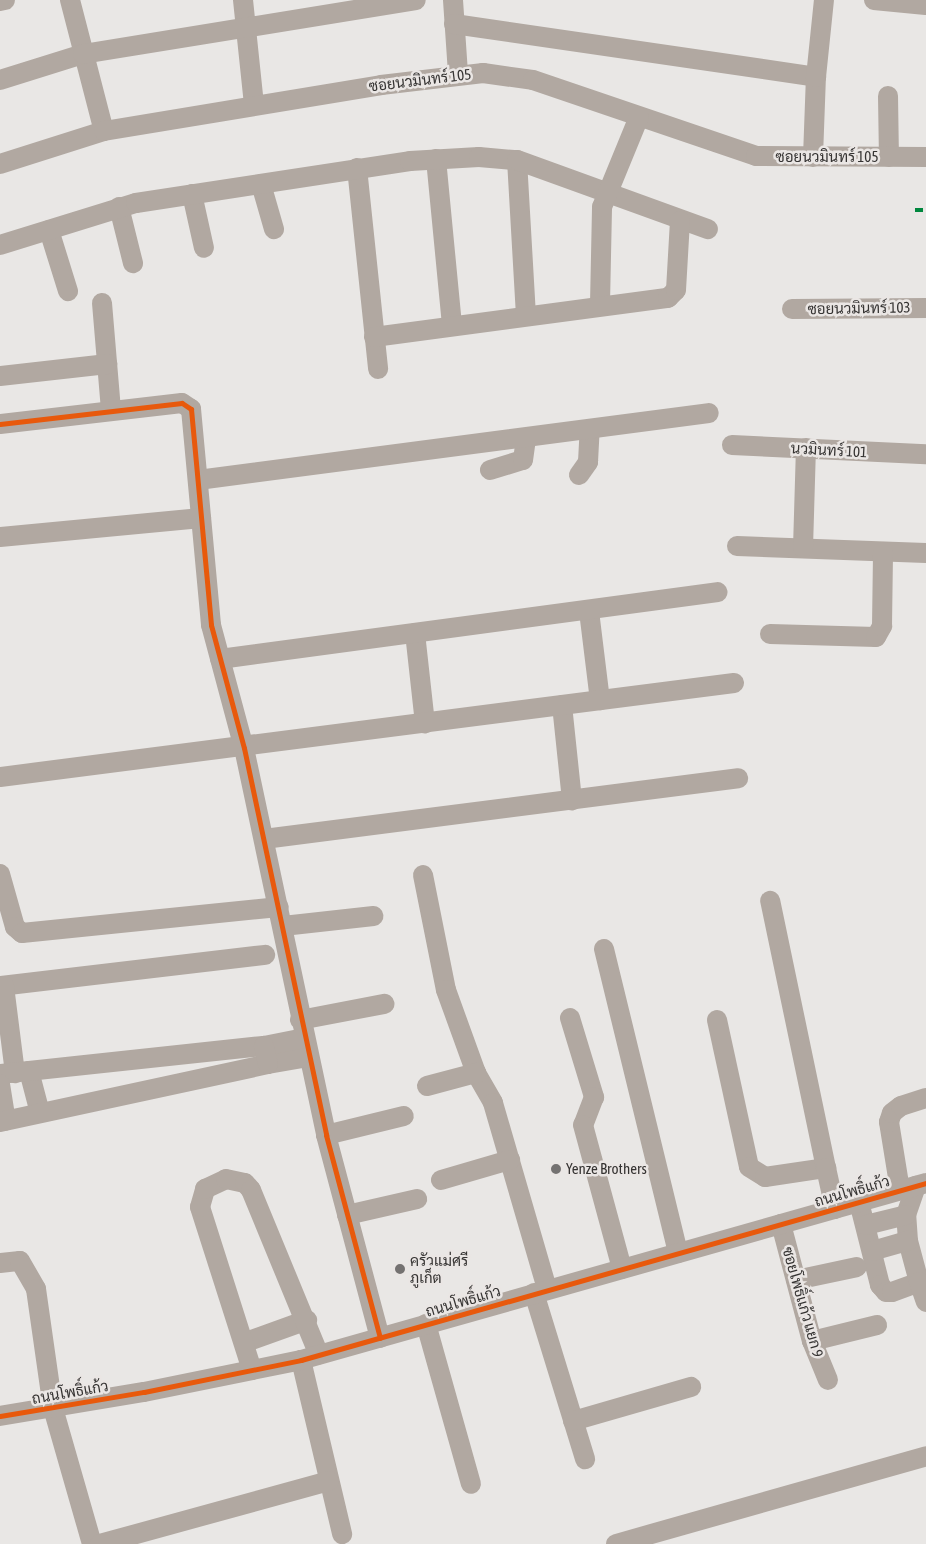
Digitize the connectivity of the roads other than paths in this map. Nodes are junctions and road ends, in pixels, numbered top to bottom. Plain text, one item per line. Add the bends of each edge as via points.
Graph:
1 (5, 0) edge
2 (70, 0) edge
3 (243, 0) edge
4 (416, 0) edge
5 (453, 0) edge
6 (824, 0) edge
7 (874, 0) edge
8 (0, 2) edge
9 (926, 5) edge
10 (454, 24) junction
11 (246, 29) junction
12 (83, 54) junction
13 (458, 74) junction
14 (816, 76) junction
15 (0, 80) edge
16 (888, 96) dead end
17 (254, 104) junction
18 (639, 117) junction
19 (104, 131) junction
20 (813, 157) junction
21 (889, 157) junction
22 (926, 157) edge
23 (436, 159) junction
24 (517, 160) junction
25 (0, 164) edge
26 (357, 168) junction
27 (260, 184) junction
28 (192, 194) junction
29 (605, 194) junction
30 (119, 207) junction
31 (680, 220) junction
32 (274, 229) dead end
33 (708, 229) dead end
34 (49, 230) junction
35 (0, 246) edge
36 (204, 248) dead end
37 (133, 263) dead end
38 (68, 291) dead end
39 (102, 304) dead end
40 (600, 304) junction
41 (926, 308) edge
42 (792, 309) dead end
43 (526, 315) junction
44 (452, 325) junction
45 (374, 337) junction
46 (107, 364) junction
47 (378, 369) dead end
48 (0, 376) edge
49 (111, 410) junction
50 (708, 413) dead end
51 (0, 424) edge
52 (590, 429) junction
53 (526, 438) junction
54 (732, 445) dead end
55 (806, 448) junction
56 (926, 454) edge
57 (490, 470) dead end
58 (579, 474) dead end
59 (198, 480) junction
60 (202, 518) junction
61 (0, 537) edge
62 (736, 546) dead end
63 (802, 548) junction
64 (883, 552) junction
65 (926, 554) edge
66 (718, 592) dead end
67 (589, 611) junction
68 (415, 633) junction
69 (770, 634) dead end
70 (220, 659) junction
71 (734, 683) dead end
72 (600, 700) junction
73 (562, 705) junction
74 (425, 723) junction
75 (244, 748) junction
76 (0, 777) edge
77 (738, 778) dead end
78 (572, 800) junction
79 (264, 839) junction
80 (0, 874) edge
81 (423, 875) dead end
82 (770, 901) dead end
83 (281, 916) junction
84 (373, 916) dead end
85 (604, 949) dead end
86 (265, 955) dead end
87 (2, 986) edge
88 (384, 1004) dead end
89 (570, 1018) dead end
90 (717, 1020) dead end
91 (304, 1039) junction
92 (196, 1053) junction
93 (266, 1055) junction
94 (476, 1073) junction
95 (11, 1076) edge
96 (200, 1079) junction
97 (427, 1086) dead end
98 (926, 1098) edge
99 (40, 1113) junction
100 (404, 1116) dead end
101 (3, 1121) edge
102 (326, 1135) junction
103 (510, 1160) junction
104 (826, 1168) junction
105 (441, 1180) dead end
106 (914, 1187) edge
107 (417, 1200) dead end
108 (859, 1202) junction
109 (835, 1209) junction
110 (347, 1215) junction
111 (906, 1215) junction
112 (780, 1224) junction
113 (866, 1225) junction
114 (908, 1241) junction
115 (872, 1251) junction
116 (678, 1253) junction
117 (0, 1263) edge
118 (857, 1267) dead end
119 (622, 1269) junction
120 (796, 1280) junction
121 (918, 1282) junction
122 (541, 1291) junction
123 (926, 1302) edge
124 (307, 1320) junction
125 (426, 1324) junction
126 (877, 1325) dead end
127 (380, 1338) junction
128 (812, 1341) junction
129 (246, 1342) junction
130 (310, 1357) junction
131 (252, 1370) junction
132 (828, 1380) dead end
133 (691, 1387) dead end
134 (53, 1408) junction
135 (0, 1416) edge
136 (573, 1421) junction
137 (926, 1456) edge
138 (585, 1459) dead end
139 (328, 1481) junction
140 (471, 1484) dead end
141 (342, 1534) dead end
142 (646, 1540) edge
143 (92, 1544) edge
144 (100, 1544) edge
145 (616, 1544) edge

1 - 8 street
2 - 12 street
3 - 11 street
4 - 11 street
5 - 10 street
6 - 14 street
7 - 9 street
10 - 13 street
10 - 14 street
11 - 12 street
11 - 17 street
12 - 15 street
12 - 19 street
13 - 17 street, ซอยนวมินทร์ 105
13 - 18 street, ซอยนวมินทร์ 105 via 483,73 533,80
14 - 20 street
16 - 21 street
17 - 19 street, ซอยนวมินทร์ 105
18 - 20 street, ซอยนวมินทร์ 105 via 756,156
18 - 29 street
19 - 25 street, ซอยนวมินทร์ 105
20 - 21 street, ซอยนวมินทร์ 105
21 - 22 street, ซอยนวมินทร์ 105
23 - 24 street
23 - 26 street
23 - 44 street
24 - 29 street
24 - 43 street
26 - 27 street
26 - 45 street
27 - 28 street
27 - 32 street
28 - 30 street
28 - 36 street
29 - 31 street
29 - 40 street via 600,221
30 - 34 street
30 - 37 street
31 - 33 street
31 - 40 street via 678,282 674,294
34 - 35 street
34 - 38 street
39 - 46 street
40 - 43 street
41 - 42 street, ซอยนวมินทร์ 103
43 - 44 street
44 - 45 street
45 - 47 street
46 - 48 street
46 - 49 street
49 - 51 street
49 - 59 street via 182,403 189,406
50 - 52 street
52 - 53 street
52 - 58 street via 588,462
53 - 57 street via 523,460
53 - 59 street
54 - 55 street, นวมินทร์ 101
55 - 56 street, นวมินทร์ 101
55 - 63 street
59 - 60 street
60 - 61 street
60 - 70 street via 208,608
62 - 63 street
63 - 64 street
64 - 65 street
64 - 69 street via 882,626 876,637
66 - 67 street
67 - 68 street
67 - 72 street
68 - 70 street
68 - 74 street
70 - 75 street
71 - 72 street
72 - 73 street
73 - 74 street
73 - 78 street
74 - 75 street
75 - 76 street
75 - 79 street
77 - 78 street
78 - 79 street
79 - 83 street
80 - 83 street via 15,926 22,933
81 - 94 street via 446,990
82 - 104 street
83 - 84 street
83 - 91 street
85 - 116 street
86 - 87 street
87 - 95 street
88 - 91 street
89 - 119 street via 594,1097 583,1125
90 - 104 street via 749,1167 765,1177
91 - 93 street
91 - 102 street
92 - 93 street
92 - 95 street
92 - 96 street
93 - 96 street
94 - 97 street
94 - 103 street via 493,1102
95 - 99 street
95 - 101 street
96 - 99 street
98 - 106 street via 901,1106 892,1113 889,1122
99 - 101 street
100 - 102 street
102 - 110 street
103 - 105 street
103 - 122 street
104 - 109 street
106 - 108 street, ถนนโพธิ์แก้ว
106 - 111 street
107 - 110 street
108 - 109 street, ถนนโพธิ์แก้ว
108 - 113 street
109 - 112 street, ถนนโพธิ์แก้ว
110 - 127 street
111 - 113 street
111 - 114 street
112 - 116 street, ถนนโพธิ์แก้ว
112 - 120 street, ซอยโพธิ์เเก้ว แยก 9
113 - 115 street
114 - 115 street
114 - 121 street
115 - 121 street via 880,1285 886,1292
116 - 119 street, ถนนโพธิ์แก้ว
117 - 134 street via 20,1261 36,1289
118 - 120 street
119 - 122 street, ถนนโพธิ์แก้ว
120 - 128 street, ซอยโพธิ์เเก้ว แยก 9
121 - 123 street
122 - 125 street, ถนนโพธิ์แก้ว
122 - 136 street
124 - 129 street
124 - 129 street via 251,1190 236,1180 214,1183 200,1197 200,1207
124 - 130 street
125 - 127 street, ถนนโพธิ์แก้ว
125 - 140 street
126 - 128 street
127 - 130 street, ถนนโพธิ์แก้ว
128 - 132 street, ซอยโพธิ์เเก้ว แยก 9
129 - 131 street
130 - 131 street, ถนนโพธิ์แก้ว
130 - 139 street
131 - 134 street, ถนนโพธิ์แก้ว
133 - 136 street
134 - 135 street, ถนนโพธิ์แก้ว
134 - 143 street
136 - 138 street
137 - 142 street
139 - 141 street
139 - 144 street
142 - 145 street

